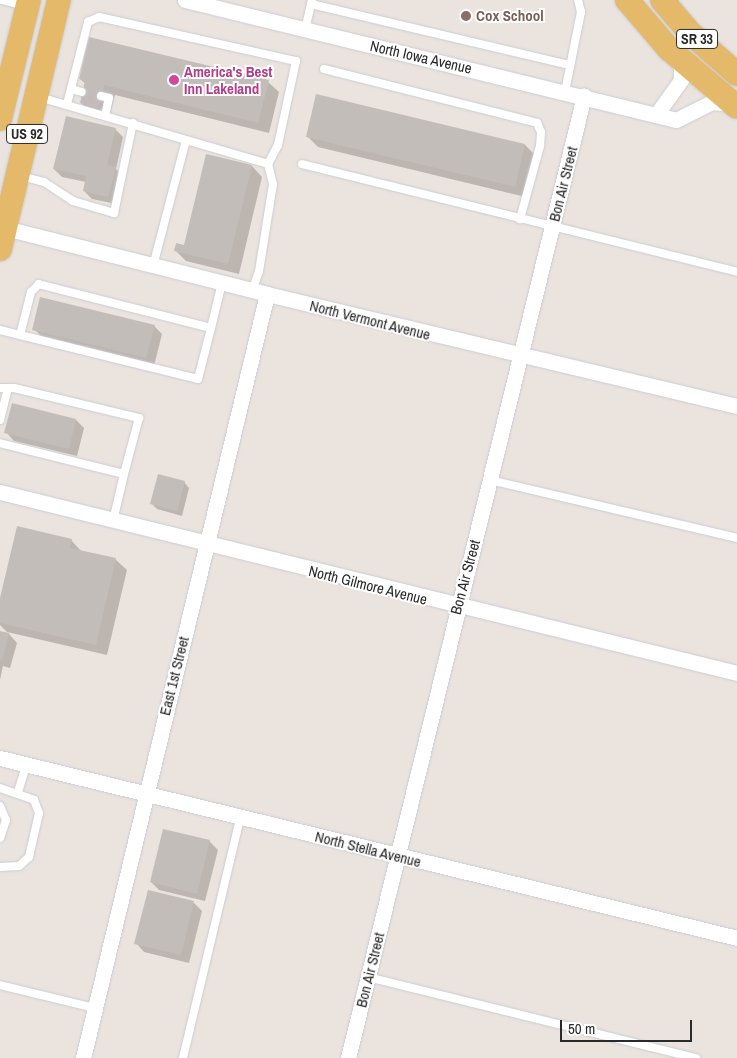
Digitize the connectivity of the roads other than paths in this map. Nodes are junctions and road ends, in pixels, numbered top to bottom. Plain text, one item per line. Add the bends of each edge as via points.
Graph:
1 (2, 0) edge
2 (59, 0) edge
3 (185, 0) edge
4 (578, 0) edge
5 (627, 0) edge
6 (662, 0) edge
7 (312, 2) edge
8 (28, 3) edge
9 (305, 30) junction
10 (668, 49) junction
11 (570, 65) junction
12 (324, 69) dead end
13 (737, 74) edge
14 (71, 89) junction
15 (82, 92) dead end
16 (565, 92) junction
17 (101, 96) dead end
18 (584, 96) junction
19 (36, 97) junction
20 (67, 104) junction
21 (2, 106) edge
22 (735, 106) edge
23 (105, 115) junction
24 (656, 115) junction
25 (133, 123) junction
26 (186, 140) junction
27 (268, 164) junction
28 (302, 164) dead end
29 (18, 175) junction
30 (520, 219) junction
31 (552, 227) junction
32 (2, 238) edge
33 (153, 266) junction
34 (737, 272) edge
35 (222, 283) junction
36 (259, 293) junction
37 (211, 328) junction
38 (0, 330) edge
39 (20, 336) junction
40 (520, 355) junction
41 (4, 388) edge
42 (737, 406) edge
43 (0, 420) edge
44 (0, 443) edge
45 (124, 474) junction
46 (490, 480) junction
47 (0, 493) edge
48 (113, 522) junction
49 (737, 538) edge
50 (206, 546) junction
51 (457, 606) junction
52 (737, 673) edge
53 (0, 758) edge
54 (26, 765) junction
55 (0, 788) edge
56 (18, 792) junction
57 (144, 794) junction
58 (0, 806) edge
59 (240, 818) junction
60 (0, 838) edge
61 (396, 856) junction
62 (0, 867) edge
63 (737, 938) edge
64 (368, 978) junction
65 (0, 985) edge
66 (94, 1008) junction
67 (83, 1058) edge
68 (182, 1058) edge
69 (348, 1058) edge
70 (696, 1058) edge

1 - 8 lane
2 - 19 main road, US 92
3 - 9 street, North Iowa Avenue
4 - 11 lane via 581,12
5 - 10 main road, SR 33
6 - 13 main road, SR 33 via 688,32
7 - 9 lane
7 - 11 lane
8 - 21 main road
9 - 16 street, North Iowa Avenue
10 - 22 main road, SR 33
10 - 24 street via 681,67 681,80
11 - 16 lane
12 - 30 lane via 537,123 542,132 540,146
14 - 15 lane
14 - 20 lane
14 - 27 lane via 88,22 99,17 296,61 278,145
16 - 18 street, North Iowa Avenue
17 - 23 lane via 109,98
18 - 24 street, North Iowa Avenue
18 - 31 street, Bon Air Street
19 - 20 lane
19 - 29 main road, US 92
20 - 23 lane
22 - 24 street, North Iowa Avenue via 712,102 676,120
23 - 25 lane
25 - 26 lane
25 - 29 lane via 114,213 73,201 44,182
26 - 27 lane
26 - 33 lane
27 - 36 lane via 273,184 259,271
28 - 30 lane
29 - 32 main road, US 92
30 - 31 lane
31 - 34 lane
31 - 40 street, Bon Air Street
32 - 33 street, North Vermont Avenue
33 - 35 street, North Vermont Avenue
35 - 36 street, North Vermont Avenue
35 - 37 lane
36 - 40 street, North Vermont Avenue
36 - 50 street, East 1st Street
37 - 39 lane via 39,284 31,292
37 - 39 lane via 198,379
38 - 39 lane
40 - 42 street, North Vermont Avenue
40 - 46 street, Bon Air Street
41 - 43 lane
41 - 45 lane via 139,418
44 - 45 lane
45 - 48 lane
46 - 49 lane
46 - 51 street, Bon Air Street
47 - 48 street, North Gilmore Avenue
48 - 50 street, North Gilmore Avenue
50 - 51 street, North Gilmore Avenue
50 - 57 street, East 1st Street
51 - 52 street, North Gilmore Avenue
51 - 61 street, Bon Air Street
53 - 54 street, North Stella Avenue
54 - 56 lane
54 - 57 street, North Stella Avenue
55 - 56 lane
56 - 62 lane via 34,800 39,814 33,840 28,857 18,866
57 - 59 street, North Stella Avenue
57 - 66 street, East 1st Street
58 - 60 lane via 6,820
59 - 61 street, North Stella Avenue
59 - 68 lane
61 - 63 street, North Stella Avenue
61 - 64 street, Bon Air Street
64 - 69 street, Bon Air Street
64 - 70 lane
65 - 66 lane
66 - 67 street, East 1st Street

